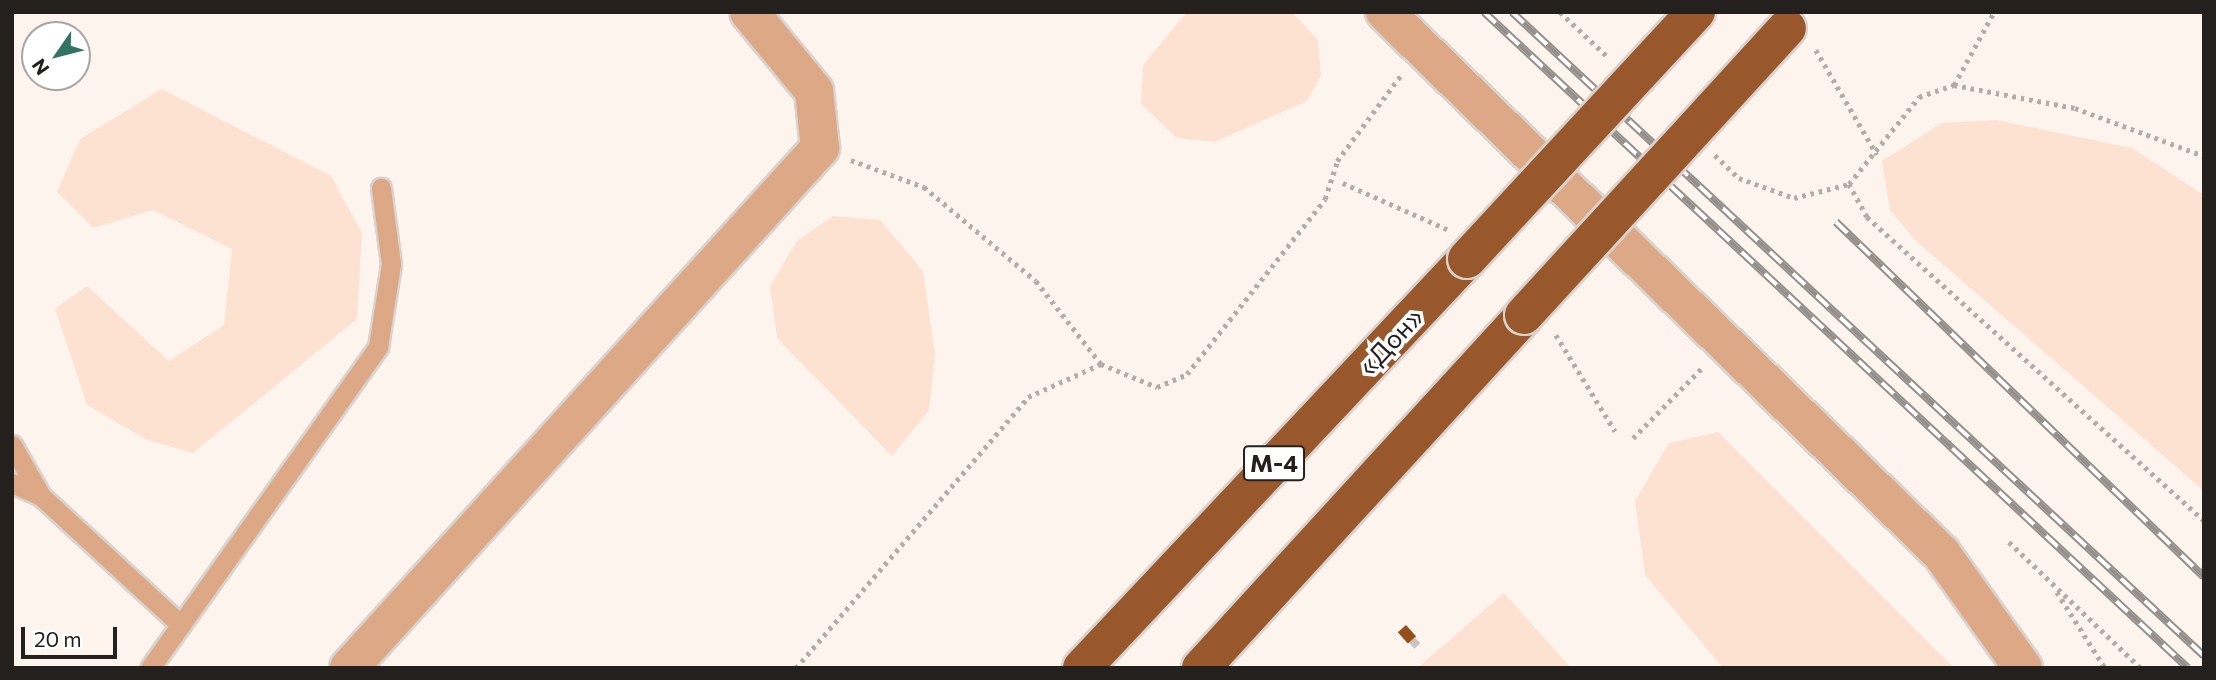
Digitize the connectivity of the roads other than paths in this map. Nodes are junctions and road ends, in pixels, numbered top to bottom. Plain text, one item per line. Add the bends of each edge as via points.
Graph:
1 (749, 12) edge
2 (1385, 12) edge
3 (1696, 12) edge
4 (1802, 30) edge
5 (381, 188) dead end
6 (12, 445) edge
7 (12, 483) edge
8 (41, 496) junction
9 (181, 625) junction
10 (150, 668) edge
11 (349, 668) edge
12 (1082, 668) edge
13 (1201, 668) edge
14 (2023, 668) edge

1 - 11 street via 814,92 820,148
2 - 14 street via 1941,553
3 - 12 highway, «Дон» / М-4, bridge via 1457,244
4 - 13 highway, bridge via 1540,325
5 - 9 lane via 391,264 378,347
6 - 8 lane
7 - 8 lane
8 - 9 lane
9 - 10 lane

